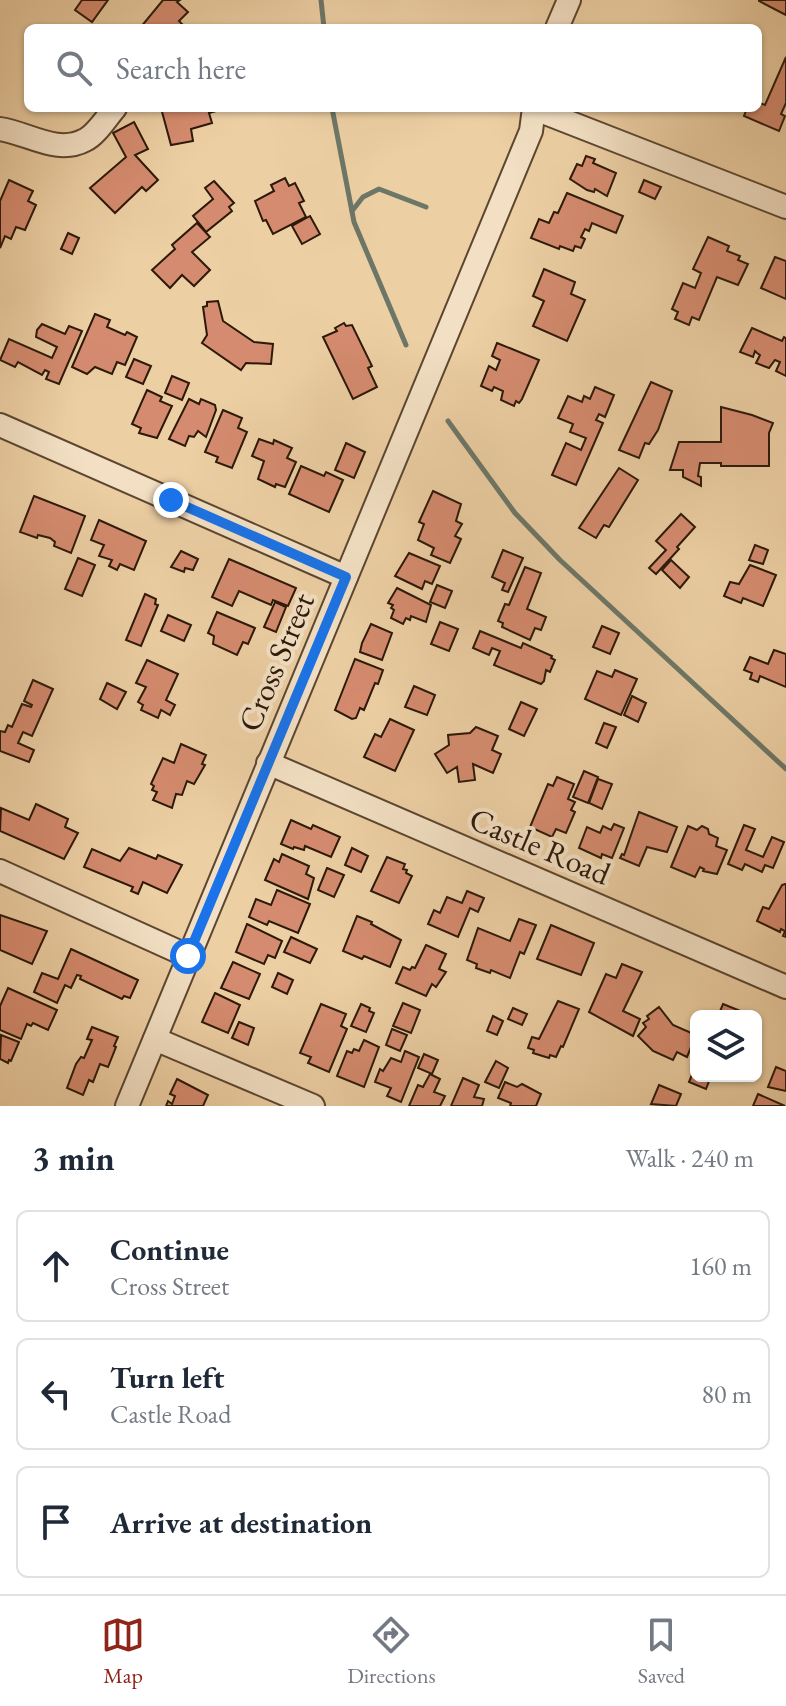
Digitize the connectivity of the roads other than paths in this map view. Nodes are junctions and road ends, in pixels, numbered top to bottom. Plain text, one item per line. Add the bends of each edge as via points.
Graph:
1 (569, 0) edge
2 (559, 24) edge
3 (111, 112) edge
4 (533, 112) edge
5 (544, 112) edge
6 (0, 129) edge
7 (786, 207) edge
8 (0, 425) edge
9 (346, 577) junction
10 (268, 763) junction
11 (0, 871) edge
12 (188, 956) junction
13 (786, 987) edge
14 (155, 1039) junction
15 (127, 1106) edge
16 (313, 1106) edge

1 - 2 street
3 - 6 street via 86,140 59,147
4 - 9 street, Cross Street via 531,131
5 - 7 street
8 - 9 street
9 - 10 street, Cross Street
10 - 12 street, Cross Street
10 - 13 street, Castle Road
11 - 12 street
12 - 14 street, Cross Street
14 - 15 street, Cross Street
14 - 16 street

